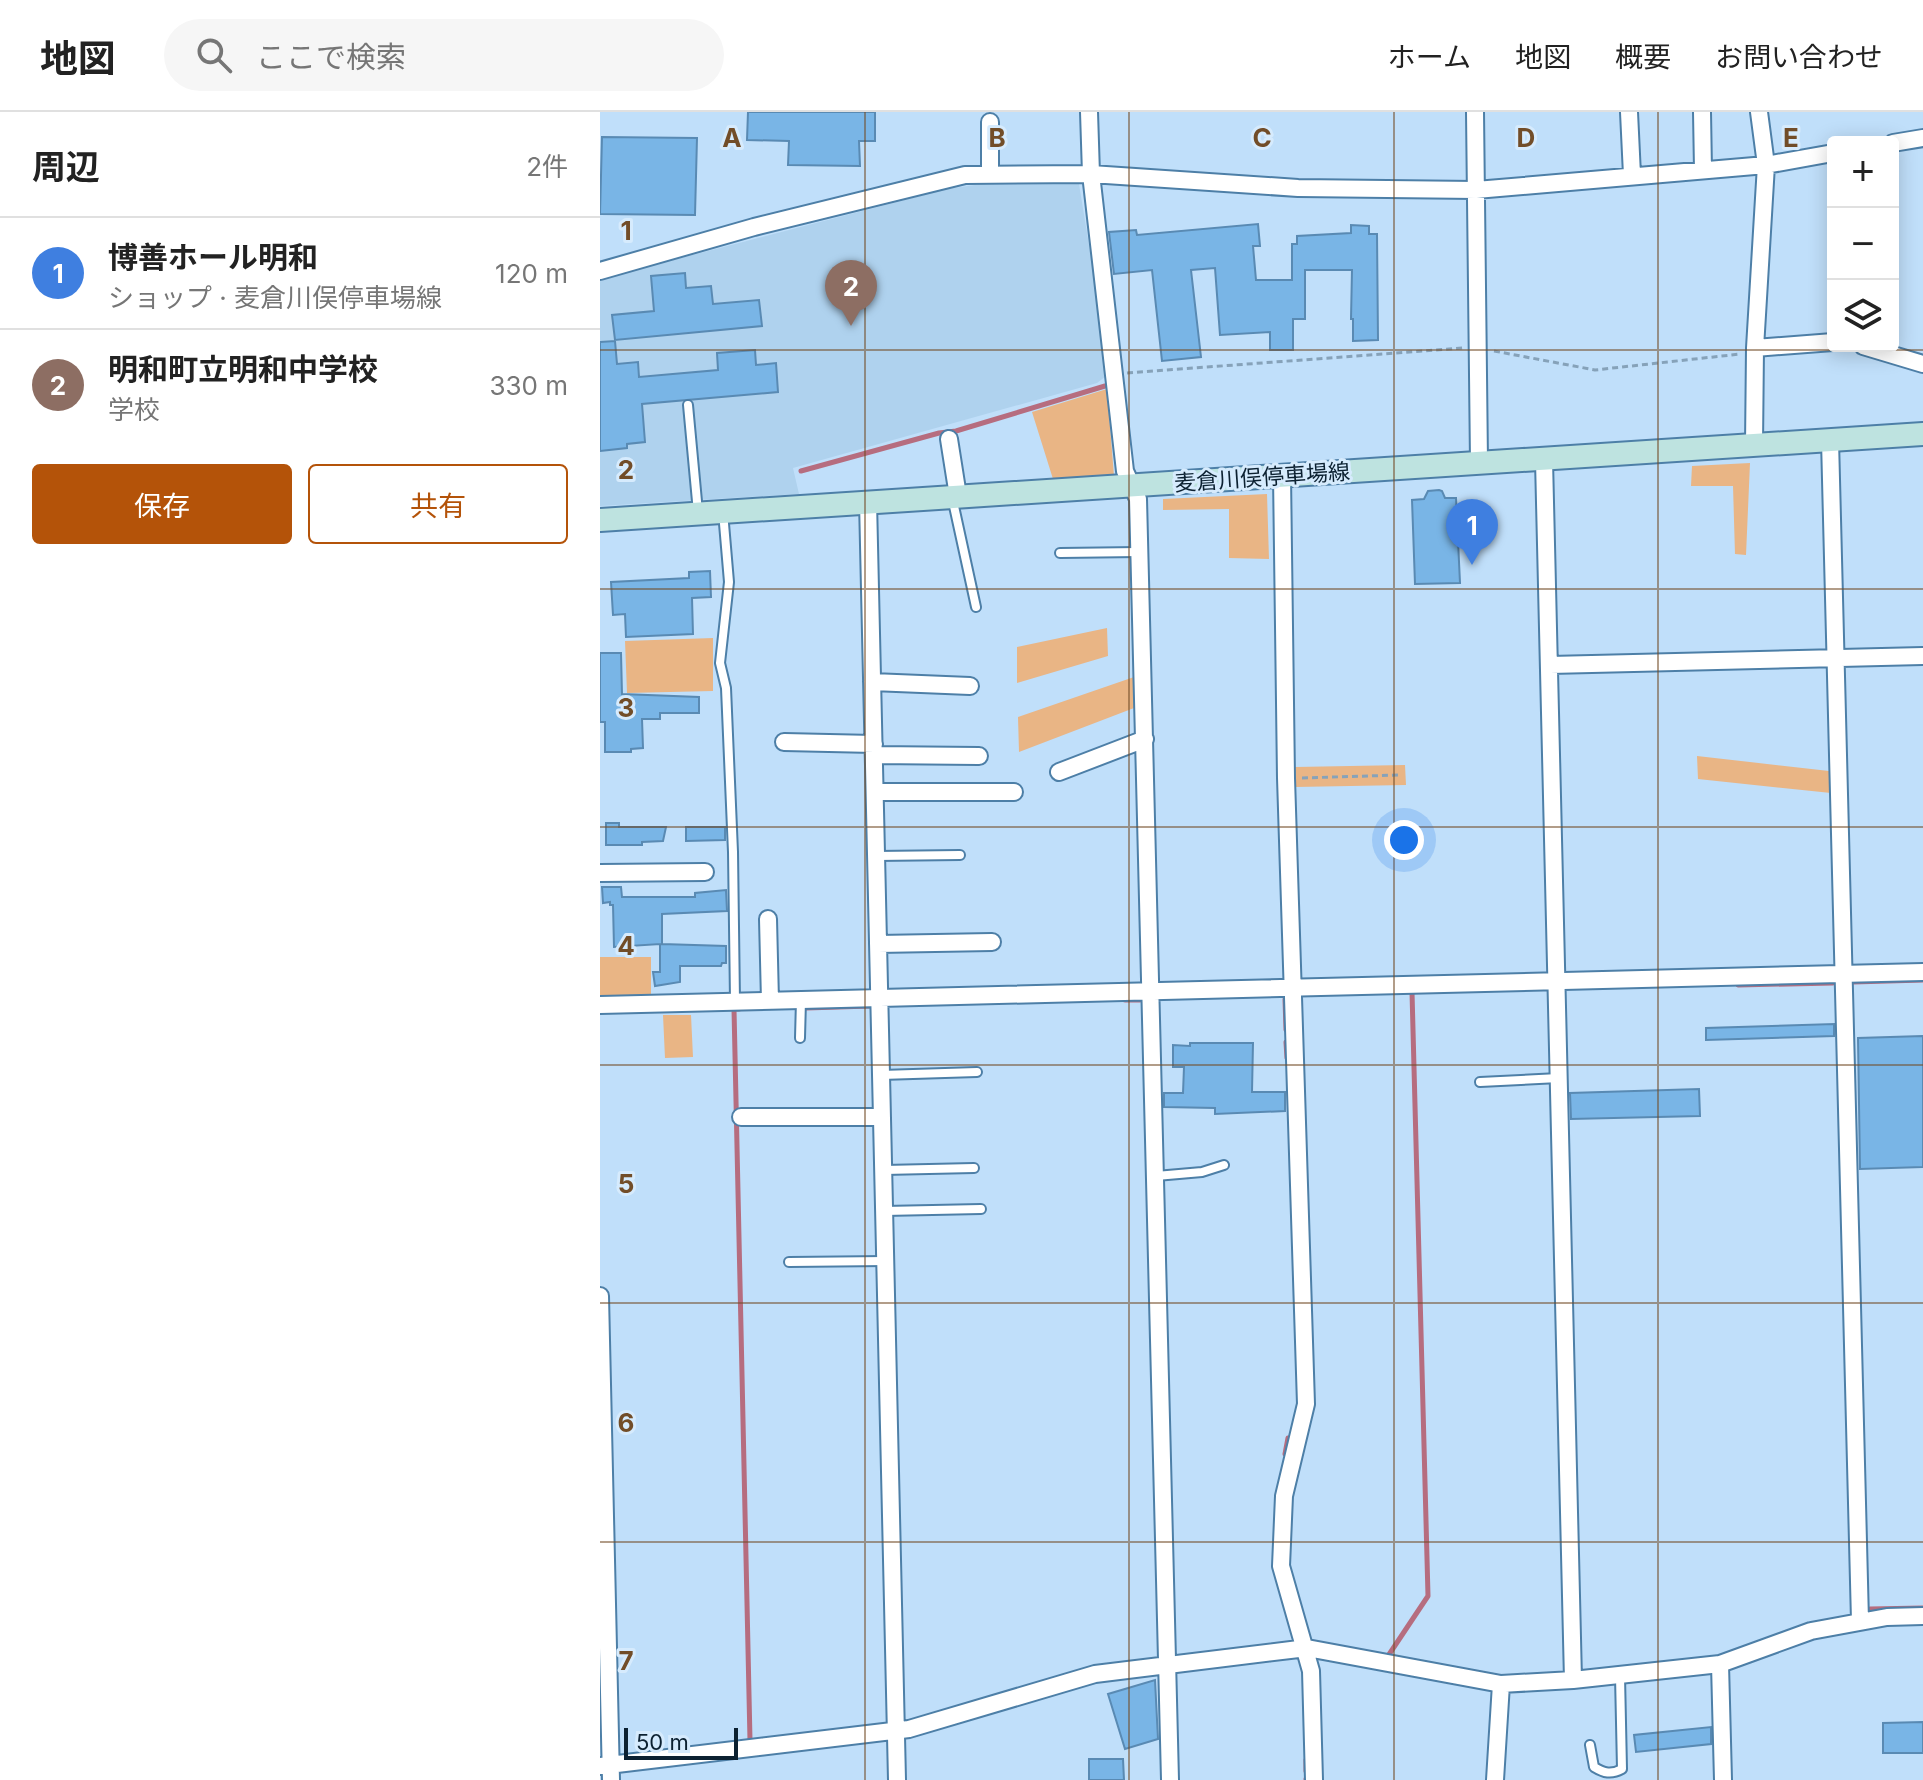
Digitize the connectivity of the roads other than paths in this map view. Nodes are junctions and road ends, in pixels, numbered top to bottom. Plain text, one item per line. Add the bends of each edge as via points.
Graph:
1 (1089, 112) edge
2 (1475, 112) edge
3 (1629, 112) edge
4 (1702, 112) edge
5 (1759, 112) edge
6 (990, 122) dead end
7 (1923, 138) edge
8 (1899, 142) edge
9 (1827, 154) edge
10 (1766, 165) junction
11 (1703, 170) junction
12 (1091, 174) junction
13 (990, 175) junction
14 (1632, 175) junction
15 (1476, 190) junction
16 (600, 271) edge
17 (1827, 342) edge
18 (1755, 348) junction
19 (1883, 352) edge
20 (1923, 364) edge
21 (688, 405) dead end
22 (1923, 434) edge
23 (949, 439) dead end
24 (1830, 440) junction
25 (1754, 445) junction
26 (1544, 460) junction
27 (1479, 462) junction
28 (1282, 475) junction
29 (1132, 485) junction
30 (955, 496) junction
31 (868, 501) junction
32 (723, 511) junction
33 (699, 513) junction
34 (600, 520) edge
35 (1140, 552) junction
36 (1060, 553) dead end
37 (976, 607) dead end
38 (1923, 656) edge
39 (1837, 657) junction
40 (1550, 665) junction
41 (872, 682) junction
42 (970, 686) dead end
43 (1145, 739) junction
44 (784, 742) dead end
45 (874, 750) junction
46 (979, 756) dead end
47 (1059, 772) dead end
48 (875, 792) junction
49 (1014, 792) dead end
50 (960, 855) dead end
51 (876, 856) junction
52 (705, 872) dead end
53 (600, 873) edge
54 (768, 919) dead end
55 (992, 942) dead end
56 (878, 944) junction
57 (1923, 972) edge
58 (1844, 974) junction
59 (1557, 981) junction
60 (1292, 986) junction
61 (1152, 992) junction
62 (880, 999) junction
63 (801, 1000) junction
64 (770, 1001) junction
65 (735, 1002) junction
66 (600, 1005) edge
67 (800, 1038) dead end
68 (977, 1072) dead end
69 (881, 1075) junction
70 (1559, 1078) junction
71 (1480, 1082) dead end
72 (741, 1117) dead end
73 (882, 1117) junction
74 (1224, 1165) dead end
75 (974, 1168) dead end
76 (884, 1170) junction
77 (1156, 1176) junction
78 (981, 1209) dead end
79 (884, 1211) junction
80 (886, 1261) junction
81 (789, 1262) dead end
82 (600, 1296) edge
83 (601, 1387) edge
84 (602, 1446) edge
85 (1923, 1616) edge
86 (1860, 1621) junction
87 (1307, 1648) junction
88 (1720, 1664) junction
89 (1168, 1665) junction
90 (1620, 1676) junction
91 (1573, 1680) junction
92 (1501, 1684) junction
93 (896, 1730) junction
94 (1590, 1745) dead end
95 (607, 1770) edge
96 (897, 1780) edge
97 (1170, 1780) edge
98 (1314, 1780) edge
99 (1495, 1780) edge
100 (1723, 1780) edge

1 - 12 street
2 - 15 street
3 - 14 street
4 - 11 street
5 - 10 street
6 - 13 street
7 - 8 street
9 - 10 street
10 - 11 street
10 - 18 street
11 - 14 street
12 - 13 street
12 - 15 street via 1298,188
12 - 29 street via 1125,471
13 - 16 street via 965,175
14 - 15 street
15 - 27 street
17 - 18 street
18 - 25 street
19 - 20 street
21 - 33 lane
22 - 24 main road, 麦倉川俣停車場線
23 - 30 street
24 - 25 main road, 麦倉川俣停車場線
24 - 39 street
25 - 26 main road, 麦倉川俣停車場線
26 - 27 main road, 麦倉川俣停車場線
26 - 40 street
27 - 28 main road, 麦倉川俣停車場線
28 - 29 main road, 麦倉川俣停車場線
28 - 60 street
29 - 30 main road, 麦倉川俣停車場線
29 - 35 street via 1138,499
30 - 31 main road, 麦倉川俣停車場線
30 - 37 lane
31 - 32 main road, 麦倉川俣停車場線
31 - 41 street
32 - 33 main road, 麦倉川俣停車場線
32 - 65 lane via 729,582 720,663 730,777
33 - 34 main road, 麦倉川俣停車場線
35 - 36 lane
35 - 43 street
38 - 39 street
39 - 40 street
39 - 58 street
40 - 59 street
41 - 42 street
41 - 45 street
43 - 47 street
43 - 61 street
44 - 45 street
45 - 46 street
45 - 48 street
48 - 49 street
48 - 51 street
50 - 51 lane
51 - 56 street
52 - 53 street
54 - 64 street
55 - 56 street
56 - 62 street
57 - 58 street
58 - 59 street
58 - 86 street
59 - 60 street
59 - 70 street
60 - 61 street
60 - 87 street via 1306,1404 1284,1496 1281,1566
61 - 62 street
61 - 77 street
62 - 63 street
62 - 69 street
63 - 64 street
63 - 67 lane
64 - 65 street
65 - 66 street
68 - 69 lane
69 - 73 street
70 - 71 lane
70 - 91 street
72 - 73 street
73 - 76 street
74 - 77 lane
75 - 76 lane
76 - 79 street
77 - 89 street
78 - 79 lane
79 - 80 street
80 - 81 lane
80 - 93 street
82 - 83 street
83 - 84 street
84 - 95 street
85 - 86 street
86 - 88 street via 1811,1631
87 - 89 street
87 - 92 street
87 - 98 street
88 - 90 street
88 - 100 street
89 - 93 street via 1095,1674
89 - 97 street
90 - 91 street
90 - 94 lane via 1622,1769 1603,1773 1594,1767
91 - 92 street
92 - 99 street
93 - 95 street
93 - 96 street

